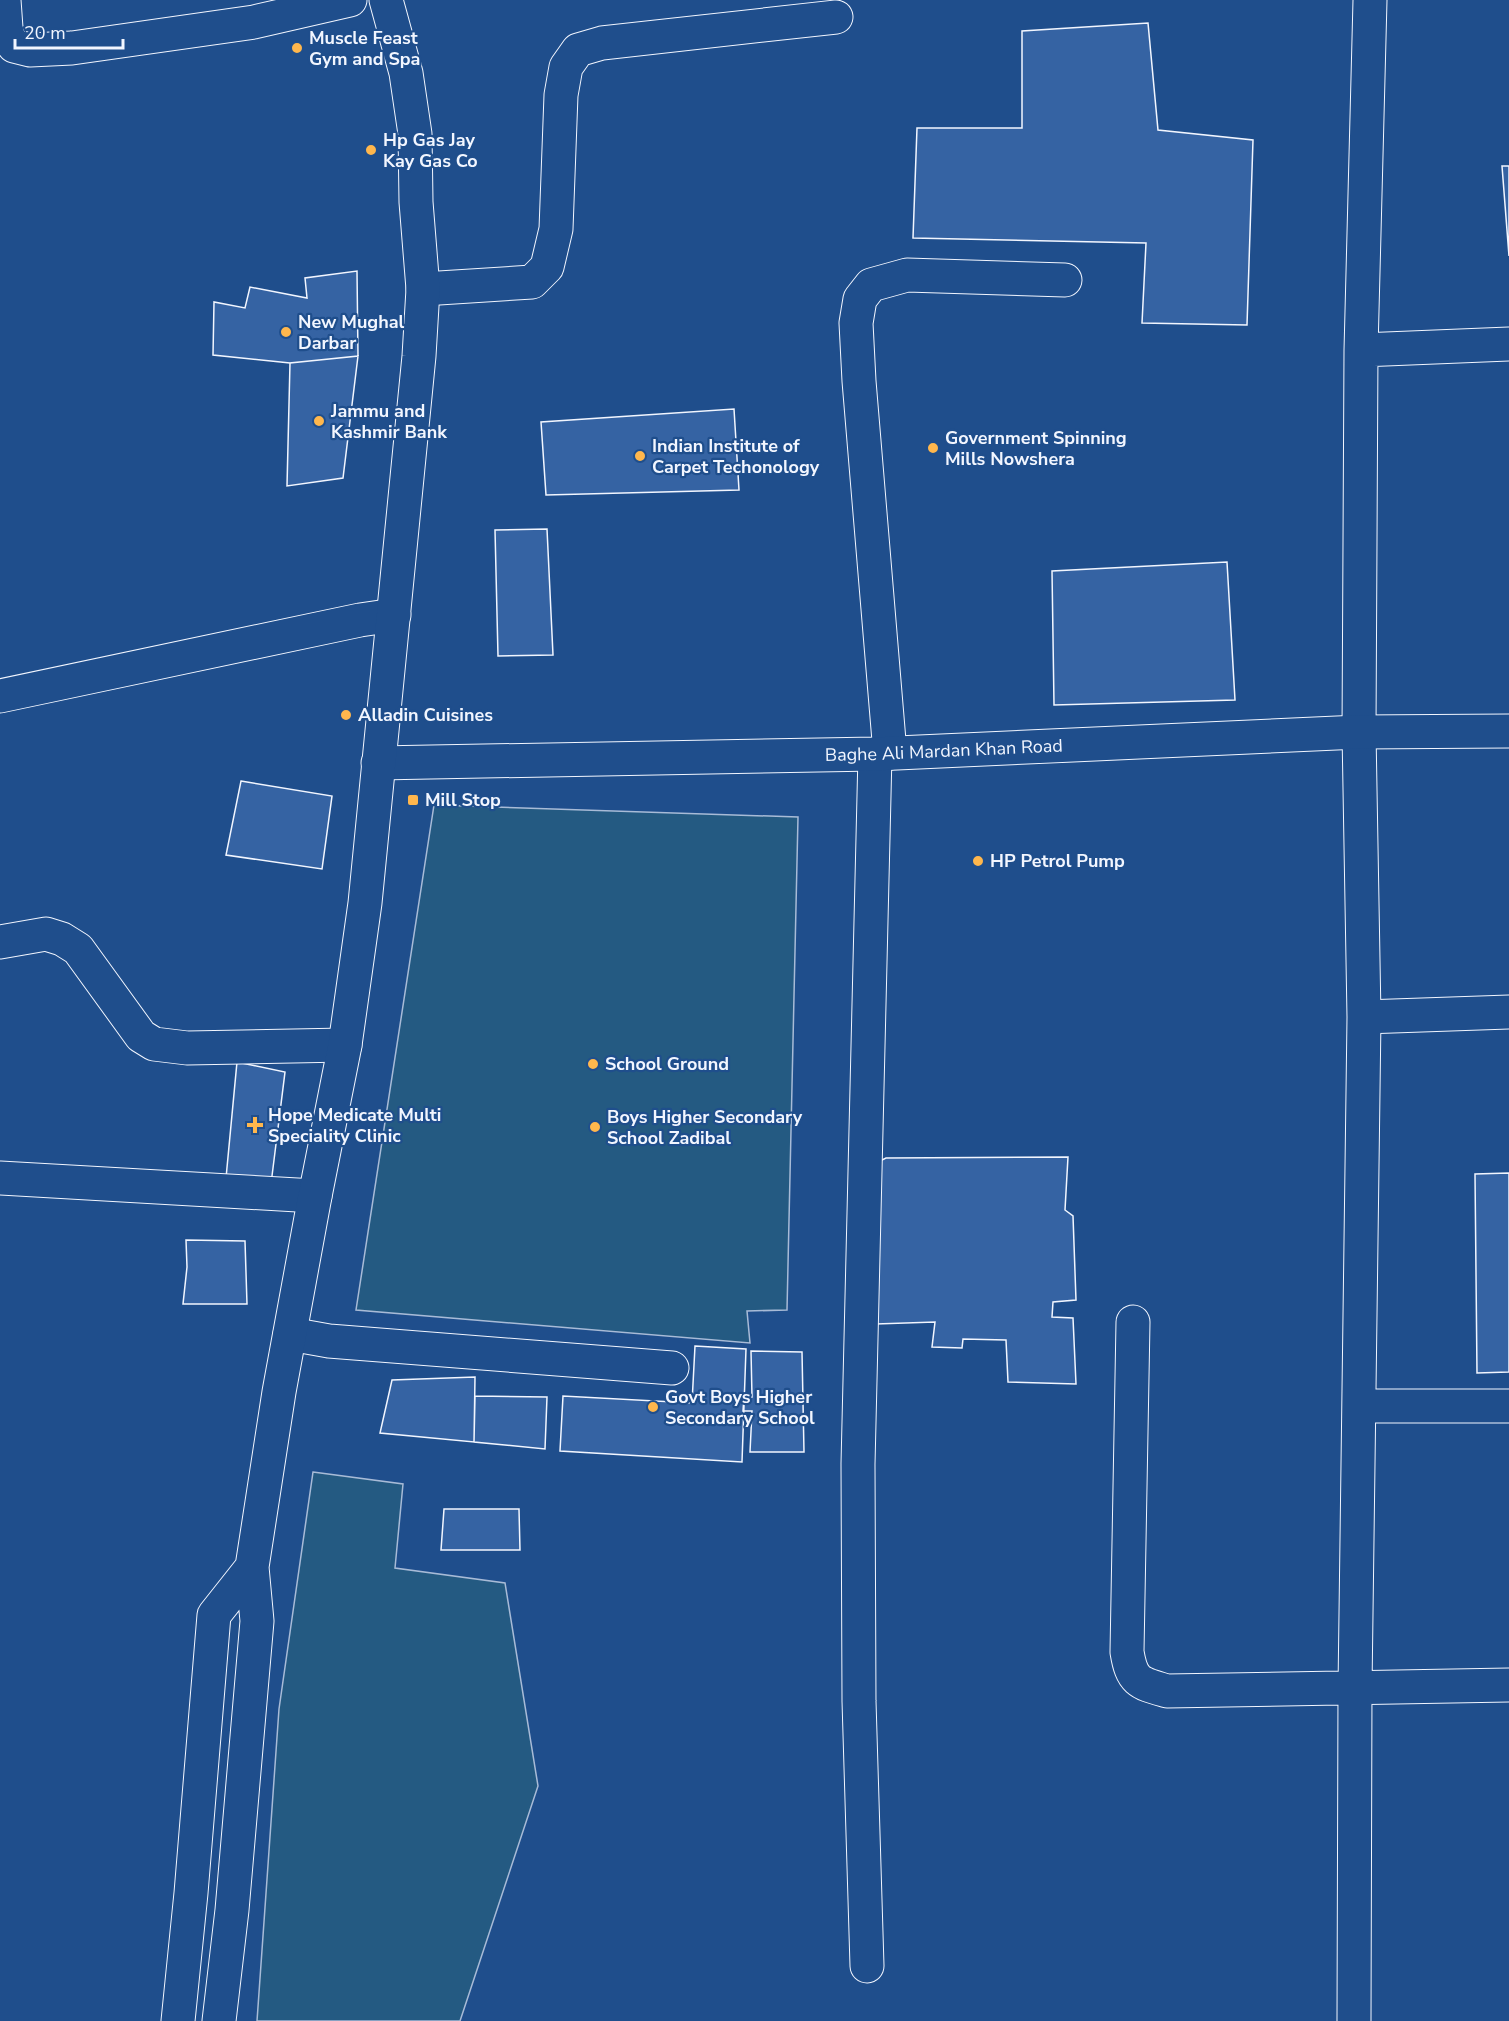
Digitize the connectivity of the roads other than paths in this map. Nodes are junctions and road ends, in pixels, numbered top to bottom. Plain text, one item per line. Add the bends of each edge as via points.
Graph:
1 (4, 0) edge
2 (350, 0) edge
3 (386, 0) edge
4 (1370, 0) edge
5 (836, 17) dead end
6 (1065, 280) dead end
7 (423, 289) junction
8 (1509, 344) edge
9 (1360, 350) junction
10 (394, 615) junction
11 (0, 696) edge
12 (1509, 731) edge
13 (1359, 732) junction
14 (882, 753) junction
15 (378, 763) junction
16 (0, 942) edge
17 (1509, 1012) edge
18 (1364, 1017) junction
19 (345, 1045) junction
20 (0, 1178) edge
21 (315, 1196) junction
22 (1133, 1322) dead end
23 (290, 1334) junction
24 (672, 1368) dead end
25 (1359, 1406) junction
26 (1509, 1406) edge
27 (252, 1567) junction
28 (1509, 1685) edge
29 (1355, 1688) junction
30 (867, 1966) dead end
31 (178, 2021) edge
32 (219, 2021) edge
33 (1354, 2021) edge

1 - 2 main road via 9,39 30,50 72,48 254,22
3 - 7 main road via 406,73 415,134
4 - 9 main road
5 - 7 main road via 602,43 578,50 566,67 561,95 556,229 547,267 532,282
6 - 14 main road via 907,275 871,285 860,299 856,323
7 - 10 main road
8 - 9 main road
9 - 13 main road
10 - 11 main road
10 - 15 main road
12 - 13 main road, Baghe Ali Mardan Khan Road
13 - 14 main road, Baghe Ali Mardan Khan Road
13 - 18 main road
14 - 15 main road, Baghe Ali Mardan Khan Road
14 - 30 main road via 858,1464 859,1701
15 - 19 main road via 365,903
16 - 19 main road via 46,934 62,939 78,950 141,1036 154,1044 187,1048
17 - 18 main road
18 - 25 main road
19 - 21 main road
20 - 21 main road
21 - 23 main road
22 - 29 main road via 1127,1652 1130,1670 1142,1684 1167,1691
23 - 24 main road via 329,1341
23 - 27 main road
25 - 26 main road
25 - 29 main road
27 - 31 main road via 214,1615
27 - 32 main road via 257,1621
28 - 29 main road
29 - 33 main road

